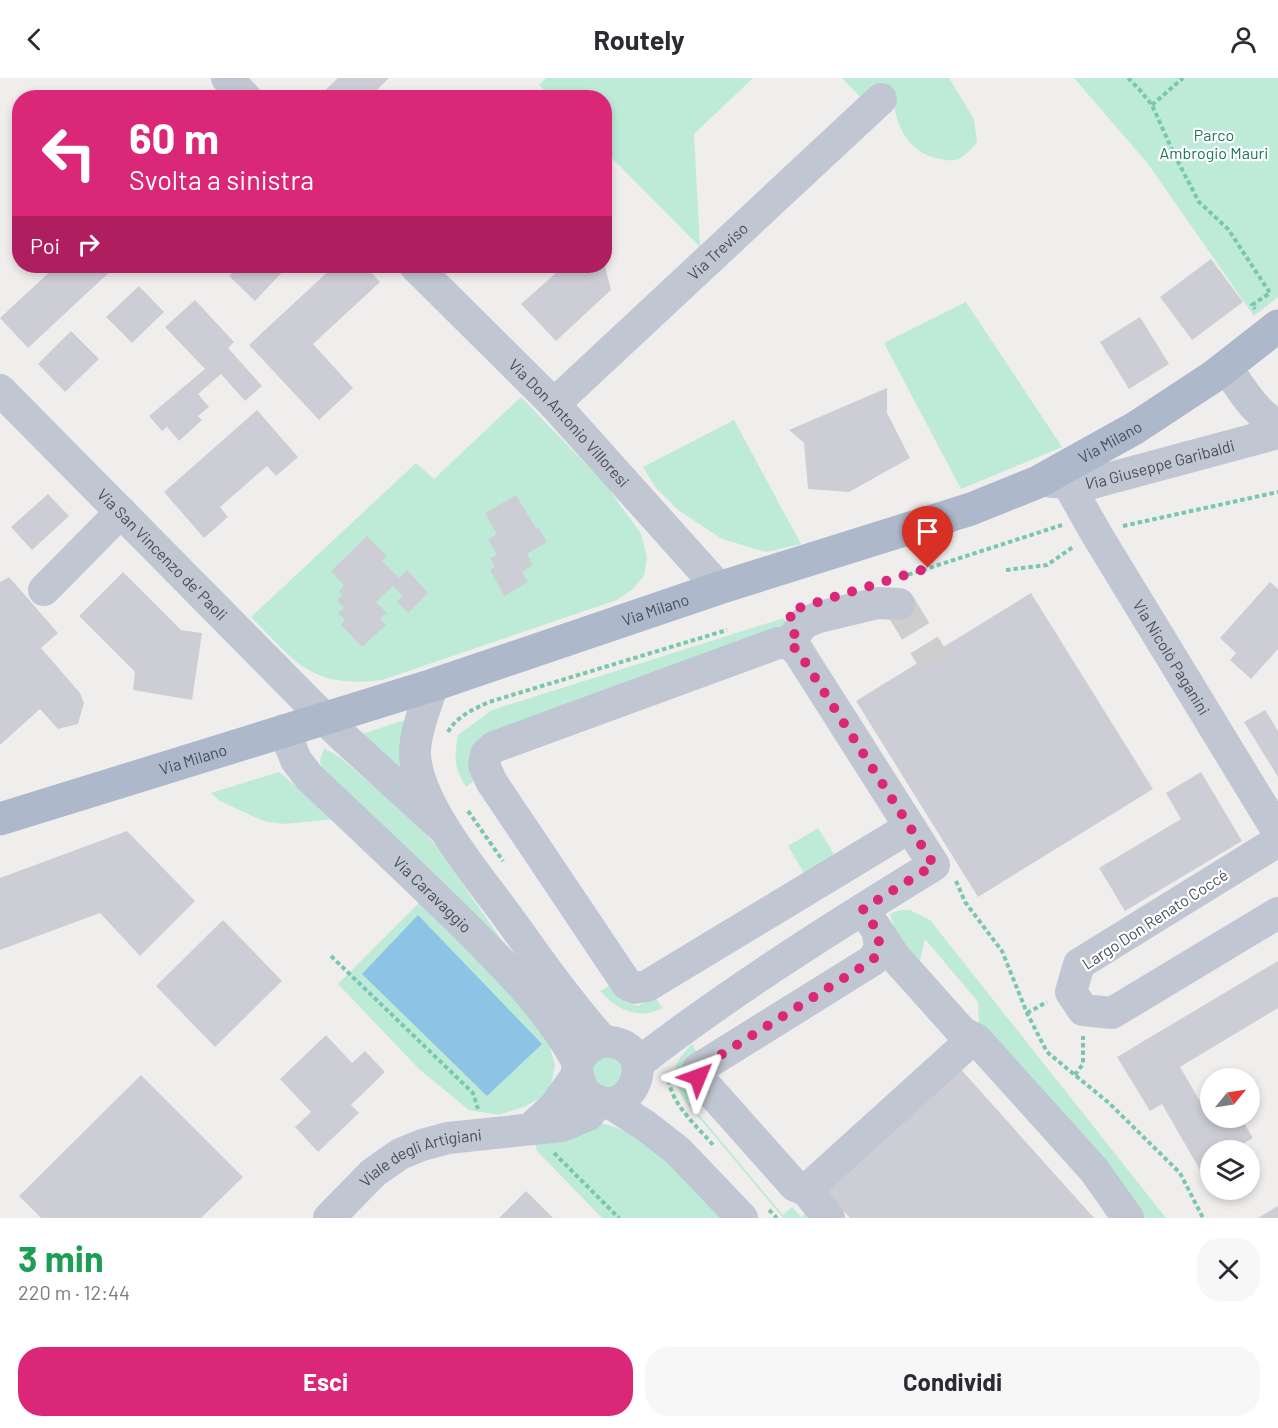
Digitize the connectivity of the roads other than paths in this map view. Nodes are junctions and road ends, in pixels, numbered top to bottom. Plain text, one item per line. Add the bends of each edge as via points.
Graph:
1 (227, 78) edge
2 (238, 90) edge
3 (881, 99) dead end
4 (422, 273) edge
5 (1267, 319) edge
6 (1226, 367) junction
7 (0, 390) edge
8 (554, 404) junction
9 (1278, 424) edge
10 (1278, 433) edge
11 (1053, 482) junction
12 (121, 512) junction
13 (719, 588) junction
14 (45, 590) dead end
15 (897, 591) road end
16 (789, 643) junction
17 (433, 685) junction
18 (325, 718) junction
19 (284, 730) junction
20 (0, 819) edge
21 (910, 827) junction
22 (444, 829) junction
23 (1278, 832) edge
24 (1278, 841) edge
25 (1278, 912) edge
26 (871, 934) junction
27 (963, 1033) junction
28 (626, 1057) junction
29 (577, 1068) junction
30 (604, 1102) junction
31 (531, 1129) junction
32 (806, 1190) junction
33 (737, 1213) edge
34 (329, 1218) edge
35 (829, 1218) edge
36 (1128, 1218) edge

1 - 2 street
3 - 8 street, Via Treviso
4 - 8 street, Via Don Antonio Villoresi
5 - 6 main road, Via Milano
6 - 9 street via 1257,408
6 - 11 main road, Via Milano
7 - 12 street, Via San Vincenzo de' Paoli
8 - 13 street, Via Don Antonio Villoresi
10 - 11 street, Via Giuseppe Garibaldi via 1092,483
11 - 13 main road, Via Milano
11 - 23 street, Via Nicolò Paganini
12 - 14 street
12 - 18 street, Via San Vincenzo de' Paoli
13 - 17 main road, Via Milano
15 - 16 street via 878,603 804,623
16 - 21 street via 798,651
16 - 21 street via 778,643 494,747 486,754 484,765 627,984 634,988 647,986
17 - 18 main road, Via Milano
17 - 22 street via 415,755 421,782
18 - 19 main road, Via Milano
18 - 22 street
19 - 20 main road, Via Milano
19 - 29 street, Via Caravaggio via 296,760 309,777 500,961 550,1016
21 - 26 street via 934,865
22 - 28 street via 571,1004
24 - 25 street, Largo Don Renato Coccé via 1079,964 1071,992 1083,1010 1112,1013
26 - 27 street
26 - 28 street
26 - 32 street via 698,1069 698,1077 795,1186
27 - 32 street via 965,1046
27 - 36 street via 976,1039 1094,1170
28 - 29 street via 590,1047
28 - 30 street via 635,1085 620,1100
28 - 33 street via 655,1112
29 - 30 street via 582,1089
29 - 31 street via 554,1107
30 - 31 street, Viale degli Artigiani via 588,1115 562,1126
30 - 33 street via 646,1126 678,1151
31 - 34 street, Viale degli Artigiani via 448,1138 400,1154 373,1173
32 - 35 street

